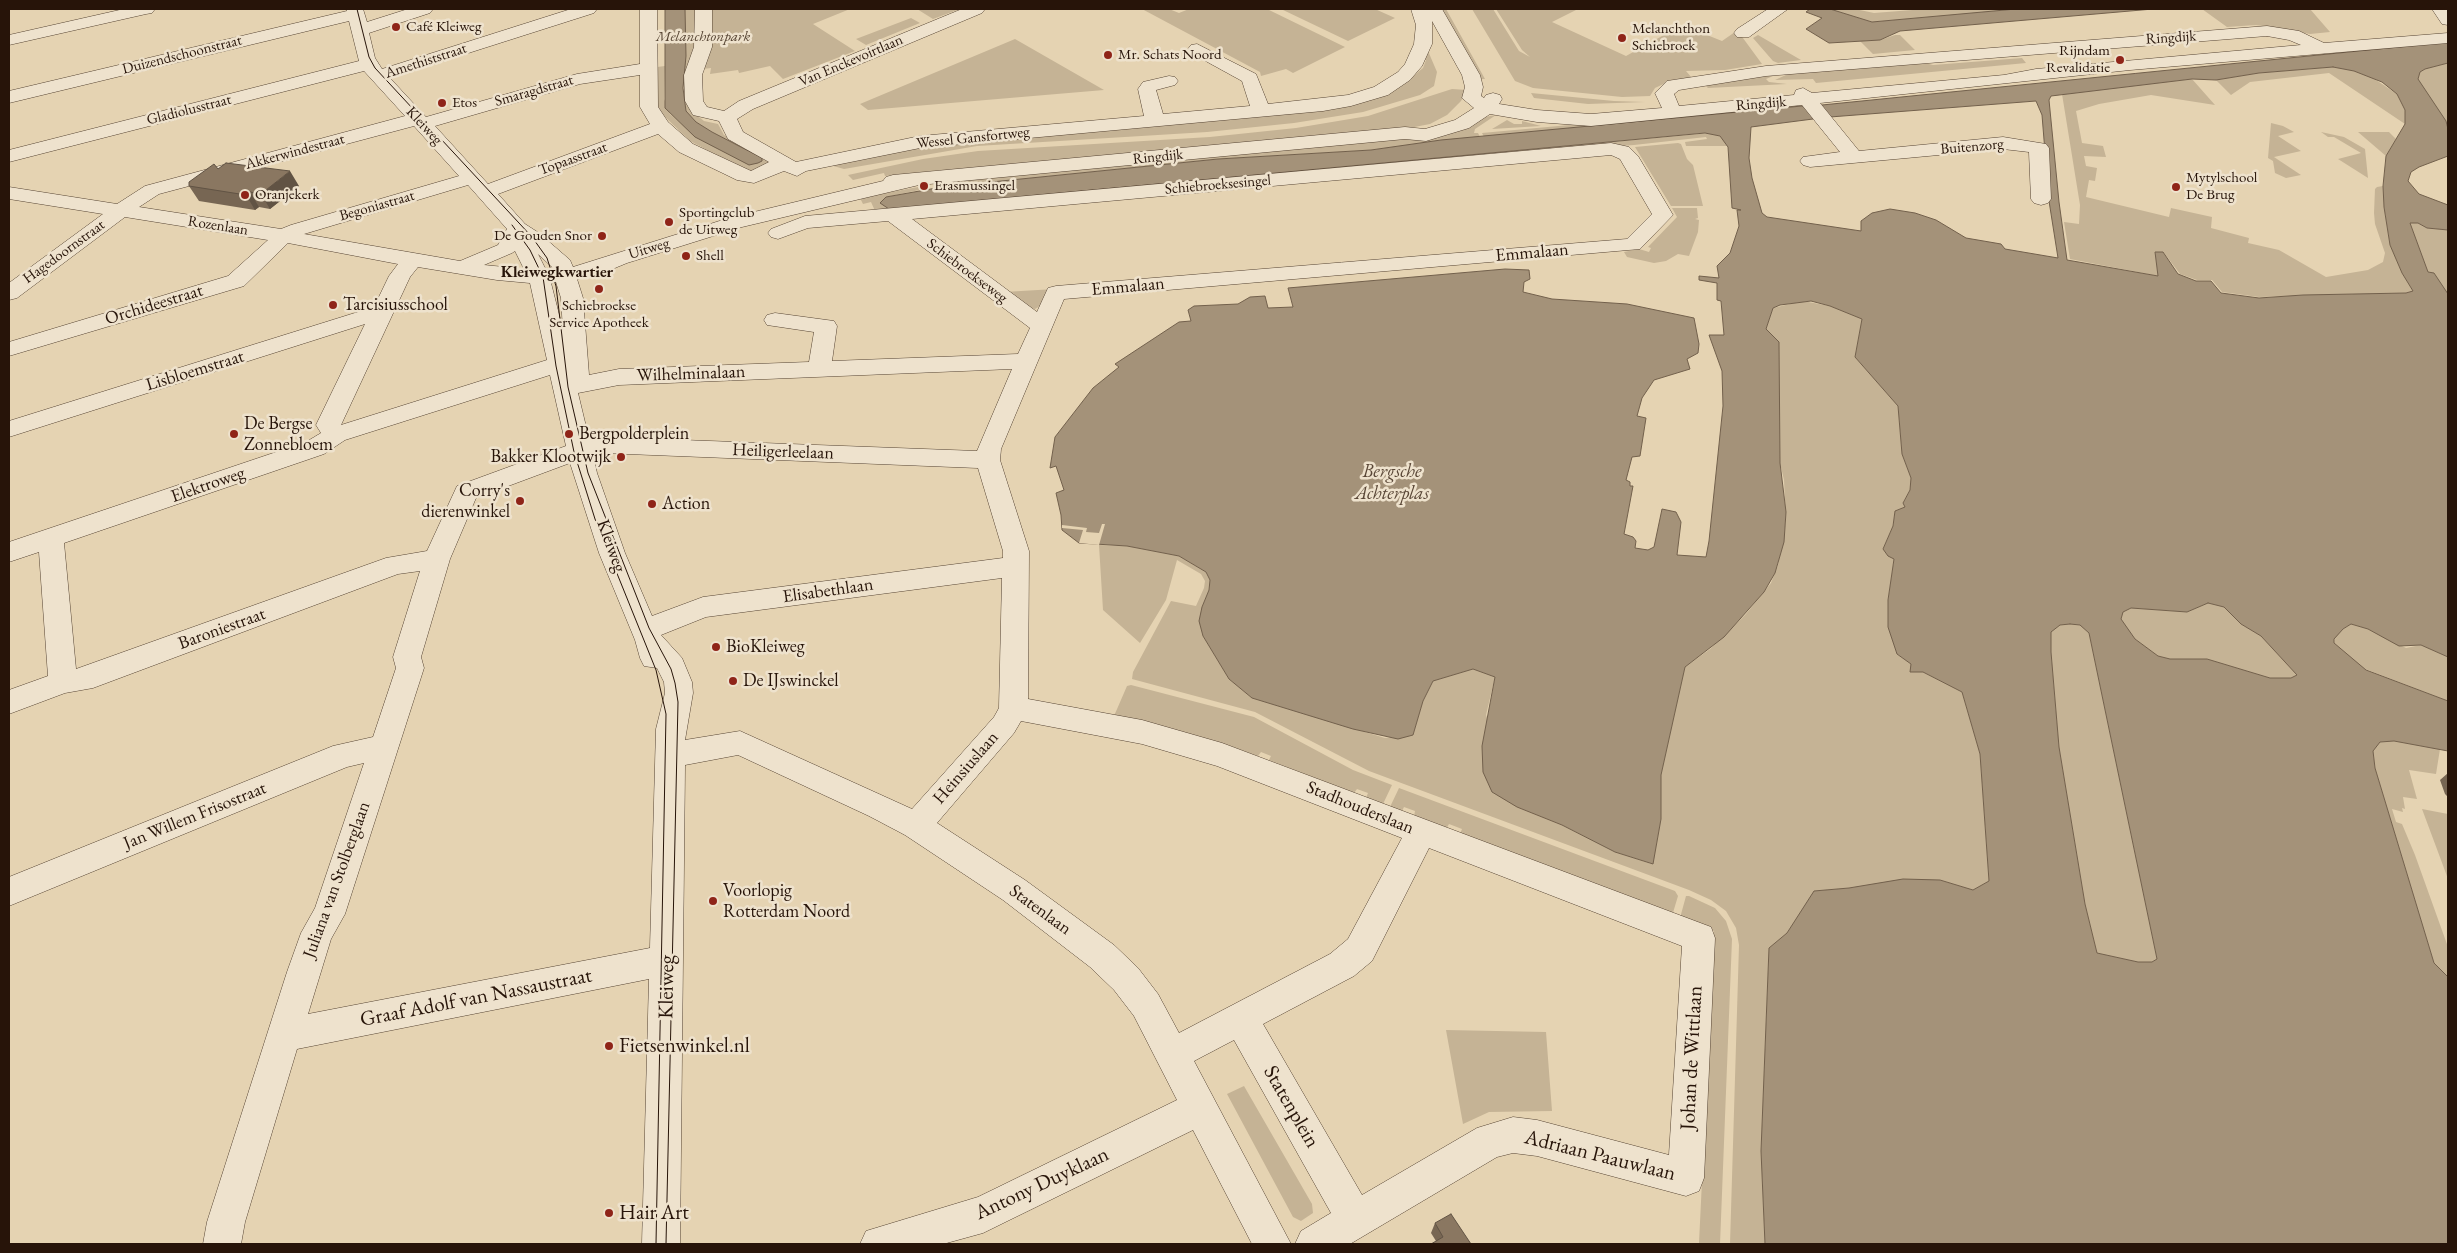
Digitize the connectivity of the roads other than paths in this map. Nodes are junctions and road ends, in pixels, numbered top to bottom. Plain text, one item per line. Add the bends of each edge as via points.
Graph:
1 (146, 9) edge
2 (424, 9) edge
3 (588, 9) edge
4 (649, 9) edge
5 (703, 9) edge
6 (976, 9) edge
7 (1419, 9) edge
8 (1434, 9) edge
9 (1779, 9) edge
10 (2441, 9) edge
11 (357, 18) edge
12 (2448, 20) edge
13 (1743, 33) dead end
14 (2448, 38) edge
15 (9, 40) edge
16 (2322, 48) junction
17 (1197, 49) dead end
18 (648, 69) junction
19 (373, 70) junction
20 (1169, 81) dead end
21 (9, 97) edge
22 (1485, 97) junction
23 (1806, 99) junction
24 (1669, 105) junction
25 (1261, 111) junction
26 (727, 117) junction
27 (419, 121) junction
28 (1155, 121) junction
29 (661, 126) junction
30 (9, 156) edge
31 (1854, 157) junction
32 (1810, 161) dead end
33 (789, 165) junction
34 (479, 185) junction
35 (14, 198) edge
36 (2041, 199) dead end
37 (822, 205) junction
38 (120, 211) junction
39 (892, 216) junction
40 (518, 228) junction
41 (778, 233) dead end
42 (284, 236) junction
43 (1633, 245) joint
44 (420, 260) junction
45 (469, 264) junction
46 (565, 270) junction
47 (537, 272) junction
48 (9, 293) edge
49 (381, 312) junction
50 (775, 320) dead end
51 (1041, 326) junction
52 (9, 349) edge
53 (1028, 361) junction
54 (568, 362) junction
55 (818, 369) junction
56 (570, 386) junction
57 (9, 429) edge
58 (336, 435) junction
59 (578, 450) junction
60 (988, 460) junction
61 (51, 538) junction
62 (9, 552) edge
63 (437, 558) junction
64 (1016, 566) junction
65 (647, 635) junction
66 (63, 682) junction
67 (9, 702) edge
68 (1013, 708) junction
69 (671, 742) junction
70 (384, 748) junction
71 (916, 826) junction
72 (1421, 832) junction
73 (9, 892) edge
74 (1699, 938) joint
75 (667, 960) junction
76 (1241, 1019) junction
77 (284, 1035) junction
78 (1172, 1054) junction
79 (1200, 1108) junction
80 (1686, 1178) joint
81 (1356, 1220) junction
82 (958, 1234) edge
83 (222, 1244) edge
84 (661, 1244) edge
85 (879, 1244) edge
86 (1272, 1244) edge
87 (1314, 1244) edge

1 - 15 street
2 - 11 street, Duizendschoonstraat
3 - 19 street, Amethiststraat
4 - 18 street
5 - 26 street via 703,47 693,76 694,102 700,111
6 - 26 street, Van Enckevoirtlaan via 746,105
7 - 25 street, Wessel Gansfortweg via 1425,25 1424,44 1414,66 1394,83 1369,95 1337,103
8 - 22 street via 1474,86
9 - 13 street
10 - 12 street
11 - 19 street, Kleiweg
11 - 21 street, Duizendschoonstraat
14 - 16 street, Ringdijk
16 - 23 street, Ringdijk
16 - 24 street, Ringdijk via 2305,39 2268,31 1766,71 1673,85 1664,93
17 - 25 street via 1250,78
18 - 27 street, Smaragdstraat via 577,79
18 - 29 street via 649,107
19 - 27 street, Kleiweg
19 - 30 street, Gladiolusstraat
20 - 28 street via 1147,89
22 - 24 street, Ringdijk via 1537,116 1591,120
22 - 37 street, Ringdijk via 1451,129 1426,135 1405,133 911,180
23 - 24 street, Ringdijk
23 - 31 street
25 - 28 street, Wessel Gansfortweg
26 - 33 street via 735,135
27 - 34 street, Kleiweg
27 - 38 street, Akkerwindestraat via 152,190
28 - 33 street, Wessel Gansfortweg via 920,142
29 - 33 street via 686,148 744,176
29 - 34 street, Topaasstraat
31 - 32 street, Buitenzorg
31 - 36 street, Buitenzorg via 2003,143 2039,148
33 - 37 street via 814,180
34 - 40 street, Kleiweg
34 - 42 street, Begoniastraat via 315,224
35 - 38 street, Rozenlaan
37 - 39 street, Schiebroeksesingel
37 - 41 street via 805,222
37 - 46 street, Uitweg via 736,222 590,270
38 - 42 street, Rozenlaan
38 - 48 street, Hagedoornstraat
39 - 43 street, Schiebroeksesingel via 1610,149 1628,156 1663,215
39 - 51 street, Schiebroekseweg
40 - 45 street via 505,249
40 - 46 street, Kleiweg via 532,237
40 - 47 street, Kleiweg via 523,246
42 - 44 street, Rozenlaan
42 - 52 street, Orchideestraat via 236,281
43 - 51 street, Emmalaan via 1056,293
44 - 45 street, Rozenlaan
44 - 47 street, Rozenlaan via 497,274
44 - 49 street via 400,276
45 - 47 street, Rozenlaan
46 - 47 street, Uitweg
46 - 54 street, Kleiweg via 572,298
47 - 54 street, Kleiweg
49 - 57 street, Lisbloemstraat
49 - 58 street via 328,425
50 - 55 street via 826,326
51 - 53 street, Emmalaan via 1042,331
53 - 55 street, Wilhelminalaan
53 - 60 street, Emmalaan via 989,449
54 - 56 street, Kleiweg
54 - 58 street, Elektroweg
55 - 56 street, Wilhelminalaan via 619,377
56 - 59 street, Kleiweg via 581,422
58 - 61 street, Elektroweg via 315,448
59 - 60 street, Heiligerleelaan via 602,445
59 - 63 street, Juliana van Stolberglaan via 466,492
59 - 65 street, Kleiweg via 612,553
60 - 64 street via 1016,551
61 - 62 street, Elektroweg
61 - 66 street
63 - 66 street, Baroniestraat via 395,565 85,680
63 - 70 street, Juliana van Stolberglaan via 407,657 410,668
64 - 65 street, Elisabethlaan via 703,607
64 - 68 street
65 - 69 street, Kleiweg
66 - 67 street, Baroniestraat
68 - 71 street, Heinsiuslaan via 1004,725
68 - 72 street, Stadhouderslaan via 1142,732 1222,755
69 - 71 street, Statenlaan via 740,743
69 - 75 street, Kleiweg
70 - 73 street, Jan Willem Frisostraat via 343,755
70 - 77 street, Juliana van Stolberglaan via 329,914 317,933
71 - 78 street, Statenlaan via 1014,890 1102,956 1146,1005
72 - 74 street, Stadhouderslaan
72 - 76 street via 1360,950 1342,965
74 - 80 street, Johan de Wittlaan
75 - 77 street, Graaf Adolf van Nassaustraat
75 - 84 street, Kleiweg
76 - 78 street
76 - 81 street, Statenplein
77 - 83 street, Juliana van Stolberglaan
78 - 79 street, Statenlaan
79 - 82 street, Antony Duyklaan via 982,1214
79 - 86 street, Statenlaan
80 - 81 street, Adriaan Paauwlaan via 1536,1138 1513,1135 1490,1141
81 - 87 street
82 - 85 street, Antony Duyklaan

